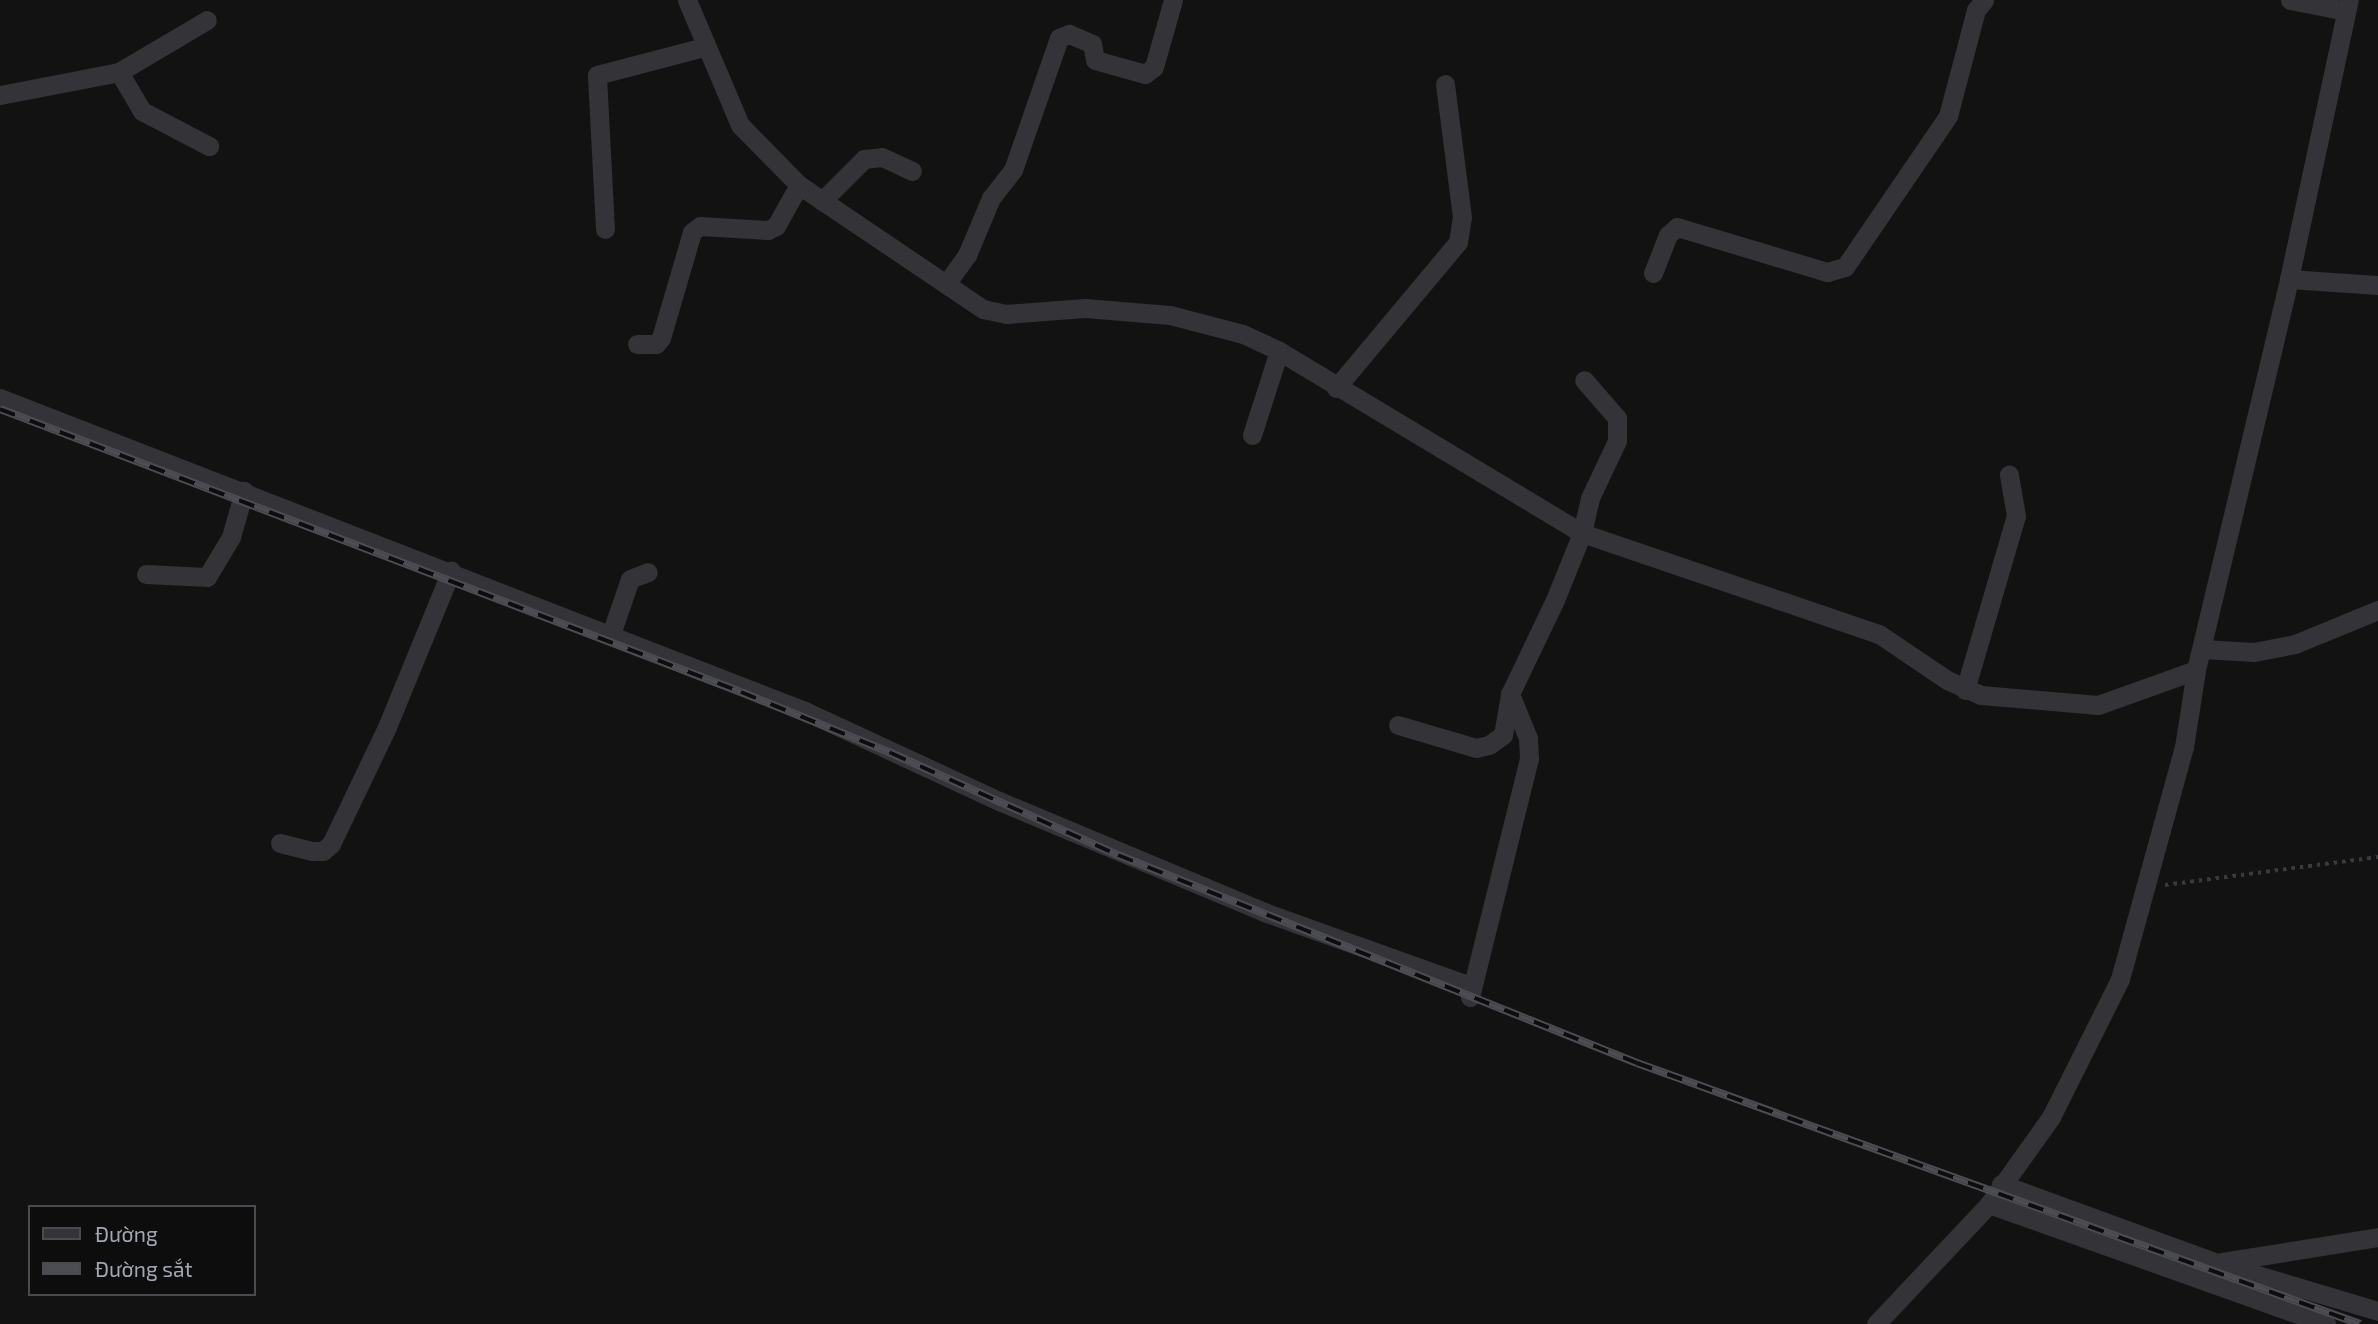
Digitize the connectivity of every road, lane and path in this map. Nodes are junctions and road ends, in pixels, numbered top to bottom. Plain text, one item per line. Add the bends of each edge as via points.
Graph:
1 (687, 0) edge
2 (1173, 0) edge
3 (1983, 0) edge
4 (2290, 0) edge
5 (2347, 6) edge
6 (207, 20) dead end
7 (704, 47) junction
8 (119, 72) junction
9 (1446, 84) dead end
10 (0, 95) edge
11 (209, 146) dead end
12 (912, 171) dead end
13 (799, 185) junction
14 (822, 201) junction
15 (605, 229) dead end
16 (1653, 273) dead end
17 (2289, 279) junction
18 (946, 284) junction
19 (2378, 285) edge
20 (637, 344) dead end
21 (1279, 351) junction
22 (1584, 380) dead end
23 (1336, 388) junction
24 (0, 398) edge
25 (1252, 435) dead end
26 (2009, 475) dead end
27 (244, 491) junction
28 (1582, 533) junction
29 (451, 571) junction
30 (648, 572) dead end
31 (146, 574) dead end
32 (2378, 610) edge
33 (611, 634) junction
34 (2202, 649) junction
35 (2196, 670) junction
36 (1965, 690) junction
37 (1510, 694) junction
38 (1398, 725) dead end
39 (280, 843) dead end
40 (2378, 857) edge
41 (2147, 886) junction
42 (2001, 1184) junction
43 (1989, 1204) junction
44 (2378, 1237) edge
45 (2217, 1263) junction
46 (2378, 1311) edge
47 (1877, 1324) edge
48 (2326, 1324) edge

1 - 7 street
2 - 18 street via 1154,67 1145,74 1095,60 1092,44 1069,34 1059,38 1017,146 1013,170 991,198 967,255
3 - 16 street via 1976,10 1948,116 1845,267 1827,272 1677,227 1668,235
4 - 5 street
5 - 17 street
6 - 8 street
7 - 13 street via 740,125
7 - 15 street via 597,75
8 - 10 street
8 - 11 street via 142,111
9 - 23 street via 1462,217 1458,242
12 - 14 street via 882,157 864,159
13 - 14 street
13 - 20 street via 776,226 768,230 700,226 692,232 661,338 656,344
14 - 18 street
17 - 19 street
17 - 34 street
18 - 21 street via 983,309 1006,314 1085,308 1170,315 1243,334
21 - 23 street
21 - 25 street
22 - 28 street via 1619,426 1617,441 1581,523
23 - 28 street
24 - 27 street
26 - 36 street via 2016,516
27 - 29 street
27 - 31 street via 231,537 207,577
28 - 36 street via 1879,634
28 - 37 street
29 - 33 street
29 - 39 street via 387,727 331,844 323,851 313,851
30 - 33 street via 630,579
32 - 34 street via 2295,644 2254,652
33 - 37 street via 805,710 999,802 1471,992 1529,758 1528,738
34 - 35 street
35 - 36 street via 2098,705 2002,698
35 - 41 street via 2184,747
37 - 38 street via 1503,735 1489,745 1476,748
40 - 41 path via 2204,883
41 - 42 street via 2120,979 2099,1027 2051,1117
42 - 43 street
42 - 45 street
43 - 47 street
43 - 48 street
44 - 45 street
45 - 46 street

